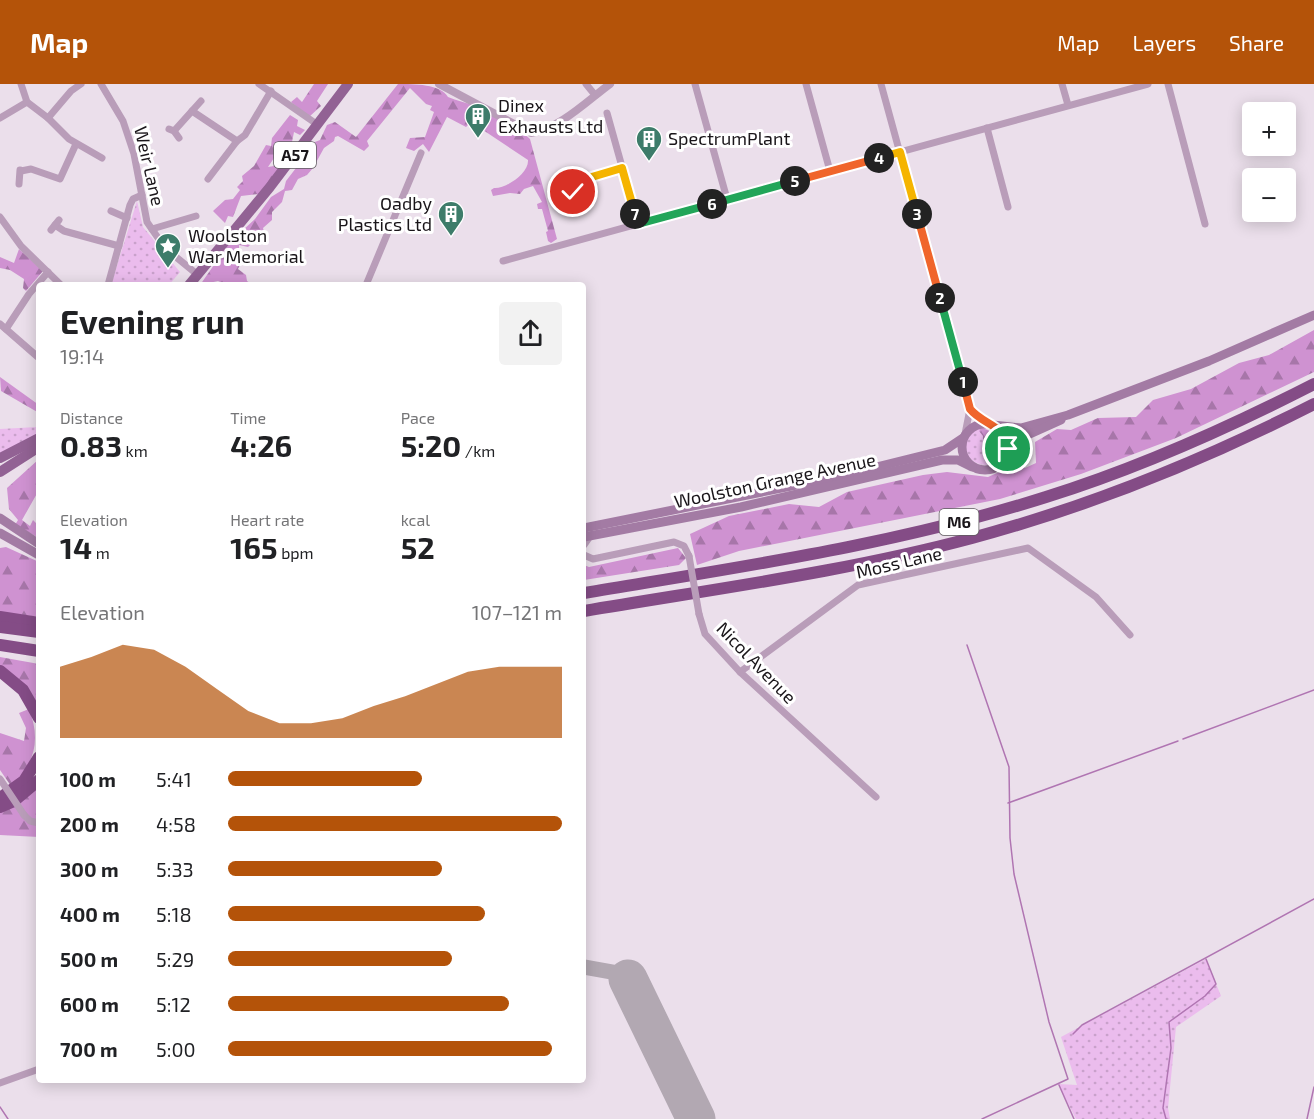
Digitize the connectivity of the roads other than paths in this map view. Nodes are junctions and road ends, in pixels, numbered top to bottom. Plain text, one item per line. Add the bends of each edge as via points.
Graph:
1 (21, 84) edge
2 (81, 84) edge
3 (101, 84) edge
4 (259, 84) edge
5 (348, 84) edge
6 (439, 84) edge
7 (586, 84) edge
8 (610, 84) edge
9 (695, 84) edge
10 (806, 84) edge
11 (882, 84) edge
12 (1062, 84) edge
13 (1148, 84) edge
14 (1168, 84) edge
15 (451, 87) edge
16 (271, 91) junction
17 (595, 96) junction
18 (201, 100) dead end
19 (27, 102) junction
20 (1068, 105) junction
21 (192, 111) junction
22 (607, 113) dead end
23 (0, 118) edge
24 (48, 118) junction
25 (318, 125) junction
26 (987, 128) junction
27 (174, 132) dead end
28 (237, 141) junction
29 (76, 144) junction
30 (900, 152) junction
31 (421, 153) dead end
32 (102, 158) dead end
33 (622, 168) junction
34 (830, 171) junction
35 (207, 179) dead end
36 (571, 183) junction
37 (19, 184) dead end
38 (559, 187) dead end
39 (573, 192) dead end
40 (142, 195) junction
41 (727, 200) junction
42 (1008, 207) dead end
43 (111, 211) dead end
44 (196, 216) dead end
45 (0, 217) edge
46 (127, 218) junction
47 (638, 224) junction
48 (1205, 224) dead end
49 (55, 225) dead end
50 (152, 229) junction
51 (119, 246) junction
52 (502, 261) dead end
53 (48, 272) junction
54 (198, 275) junction
55 (39, 282) edge
56 (58, 282) edge
57 (109, 282) edge
58 (192, 282) edge
59 (367, 282) edge
60 (36, 286) edge
61 (1314, 315) edge
62 (3, 326) edge
63 (36, 355) edge
64 (1314, 384) edge
65 (1314, 404) edge
66 (970, 409) junction
67 (1068, 415) junction
68 (992, 425) junction
69 (964, 436) junction
70 (36, 440) edge
71 (36, 449) edge
72 (1006, 457) junction
73 (0, 458) edge
74 (23, 458) junction
75 (972, 467) junction
76 (0, 472) edge
77 (0, 478) edge
78 (0, 513) edge
79 (3, 521) edge
80 (586, 528) edge
81 (1, 535) edge
82 (587, 536) edge
83 (36, 542) edge
84 (36, 553) edge
85 (586, 556) edge
86 (586, 593) edge
87 (586, 610) edge
88 (0, 617) edge
89 (36, 623) edge
90 (0, 627) edge
91 (36, 632) edge
92 (1130, 635) dead end
93 (0, 645) edge
94 (36, 651) edge
95 (0, 671) edge
96 (740, 672) junction
97 (36, 713) edge
98 (36, 762) edge
99 (0, 779) edge
100 (36, 783) edge
101 (876, 797) dead end
102 (0, 798) edge
103 (0, 807) edge
104 (36, 822) edge
105 (36, 1070) edge
106 (0, 1083) edge

1 - 19 street
2 - 24 street
3 - 40 street, Weir Lane via 128,134
4 - 16 street
5 - 25 main road, A57
6 - 15 street
7 - 17 street
8 - 17 street
9 - 41 street
10 - 34 street
11 - 30 street
12 - 20 street
13 - 20 street
14 - 48 street
15 - 17 street via 531,133 549,127
16 - 25 street
16 - 28 street via 245,135
18 - 21 street
19 - 23 street
19 - 24 street
20 - 26 street
21 - 27 street
21 - 28 street
22 - 33 street
24 - 29 street
25 - 54 main road, A57
26 - 30 street
26 - 42 street
28 - 35 street
29 - 32 street
29 - 37 street via 60,182 31,169 20,170
30 - 34 street
30 - 66 street
31 - 59 street
33 - 36 street
33 - 47 street
34 - 41 street
36 - 38 street
36 - 39 street
40 - 46 street via 133,199
40 - 50 street, Weir Lane
41 - 47 street
43 - 46 street
44 - 50 street
45 - 53 street via 14,238
46 - 51 street
47 - 52 street
49 - 51 street
50 - 54 street, Weir Lane via 168,251
51 - 57 street
53 - 55 street
53 - 56 street
54 - 58 main road, A57
60 - 62 street
61 - 67 main road via 1209,361
62 - 63 street
64 - 86 highway, M6 via 1189,444 1047,497 823,552
65 - 87 highway, M6 via 1239,442 1131,487 982,535 890,558
66 - 68 street
66 - 69 street
67 - 68 main road via 1021,428
67 - 72 main road via 1021,438
68 - 69 main road via 977,425
68 - 72 main road via 1007,442
69 - 75 main road via 963,457
69 - 80 main road, Woolston Grange Avenue via 945,450 836,477
70 - 73 main road
71 - 74 main road
72 - 75 main road via 999,466 988,470
74 - 76 main road
74 - 77 main road
75 - 82 main road, Woolston Grange Avenue via 958,460 942,460 763,502
78 - 79 main road
79 - 83 main road
81 - 84 main road
85 - 96 street, Nicol Avenue, bridge via 593,559 674,543 684,546 705,634
88 - 89 highway
90 - 91 highway
92 - 96 street, Moss Lane via 1096,597 1028,548 858,585
93 - 94 highway
95 - 97 highway via 23,690
96 - 101 street, Nicol Avenue
98 - 102 highway via 24,781
99 - 104 street, bridge via 24,815
100 - 103 highway
105 - 106 street

